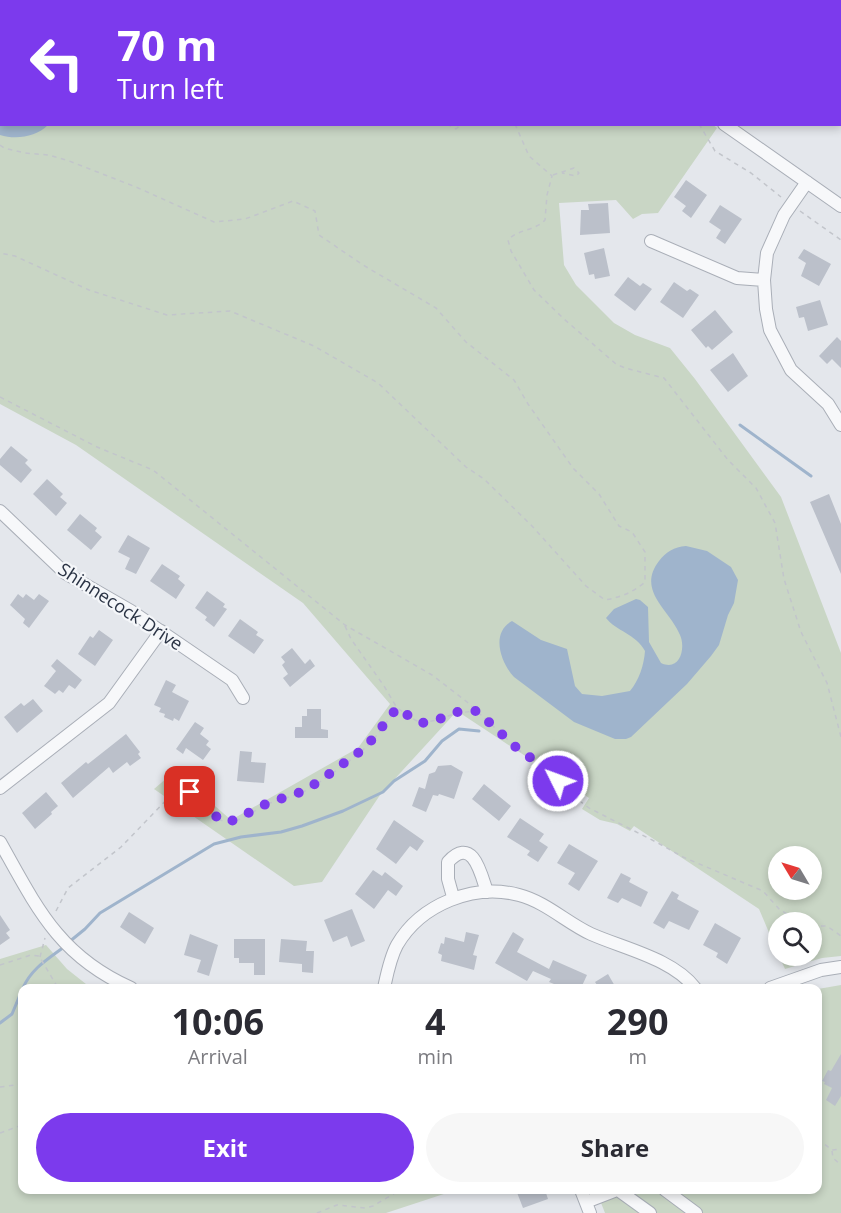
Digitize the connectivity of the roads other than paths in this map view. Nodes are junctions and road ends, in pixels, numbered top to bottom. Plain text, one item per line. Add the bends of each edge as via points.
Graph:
1 (727, 126) edge
2 (807, 182) junction
3 (841, 206) edge
4 (651, 241) dead end
5 (764, 280) junction
6 (840, 421) edge
7 (0, 511) edge
8 (161, 631) junction
9 (243, 698) dead end
10 (0, 788) edge
11 (0, 842) edge
12 (12, 864) junction
13 (0, 871) edge
14 (487, 892) junction
15 (453, 897) junction
16 (841, 967) edge
17 (124, 984) edge
18 (385, 984) edge
19 (691, 984) edge
20 (781, 984) edge
21 (606, 1194) edge
22 (624, 1194) edge
23 (671, 1194) edge
24 (586, 1201) edge
25 (650, 1213) edge
26 (696, 1213) edge

1 - 2 street
2 - 3 street
2 - 5 street via 771,240
4 - 5 street via 737,279
5 - 6 street via 770,330 791,370 828,404
7 - 8 street, Shinnecock Drive via 65,573
8 - 9 street, Shinnecock Drive via 232,680
8 - 10 street via 109,703
11 - 12 street
12 - 13 street
12 - 17 street via 38,911 74,952
14 - 15 street
14 - 15 street via 478,863 464,854 453,856 448,862
14 - 19 street via 532,899 590,933 674,968
15 - 18 street via 420,918 406,933 396,946
16 - 20 street
21 - 24 street
22 - 25 street
23 - 26 street

